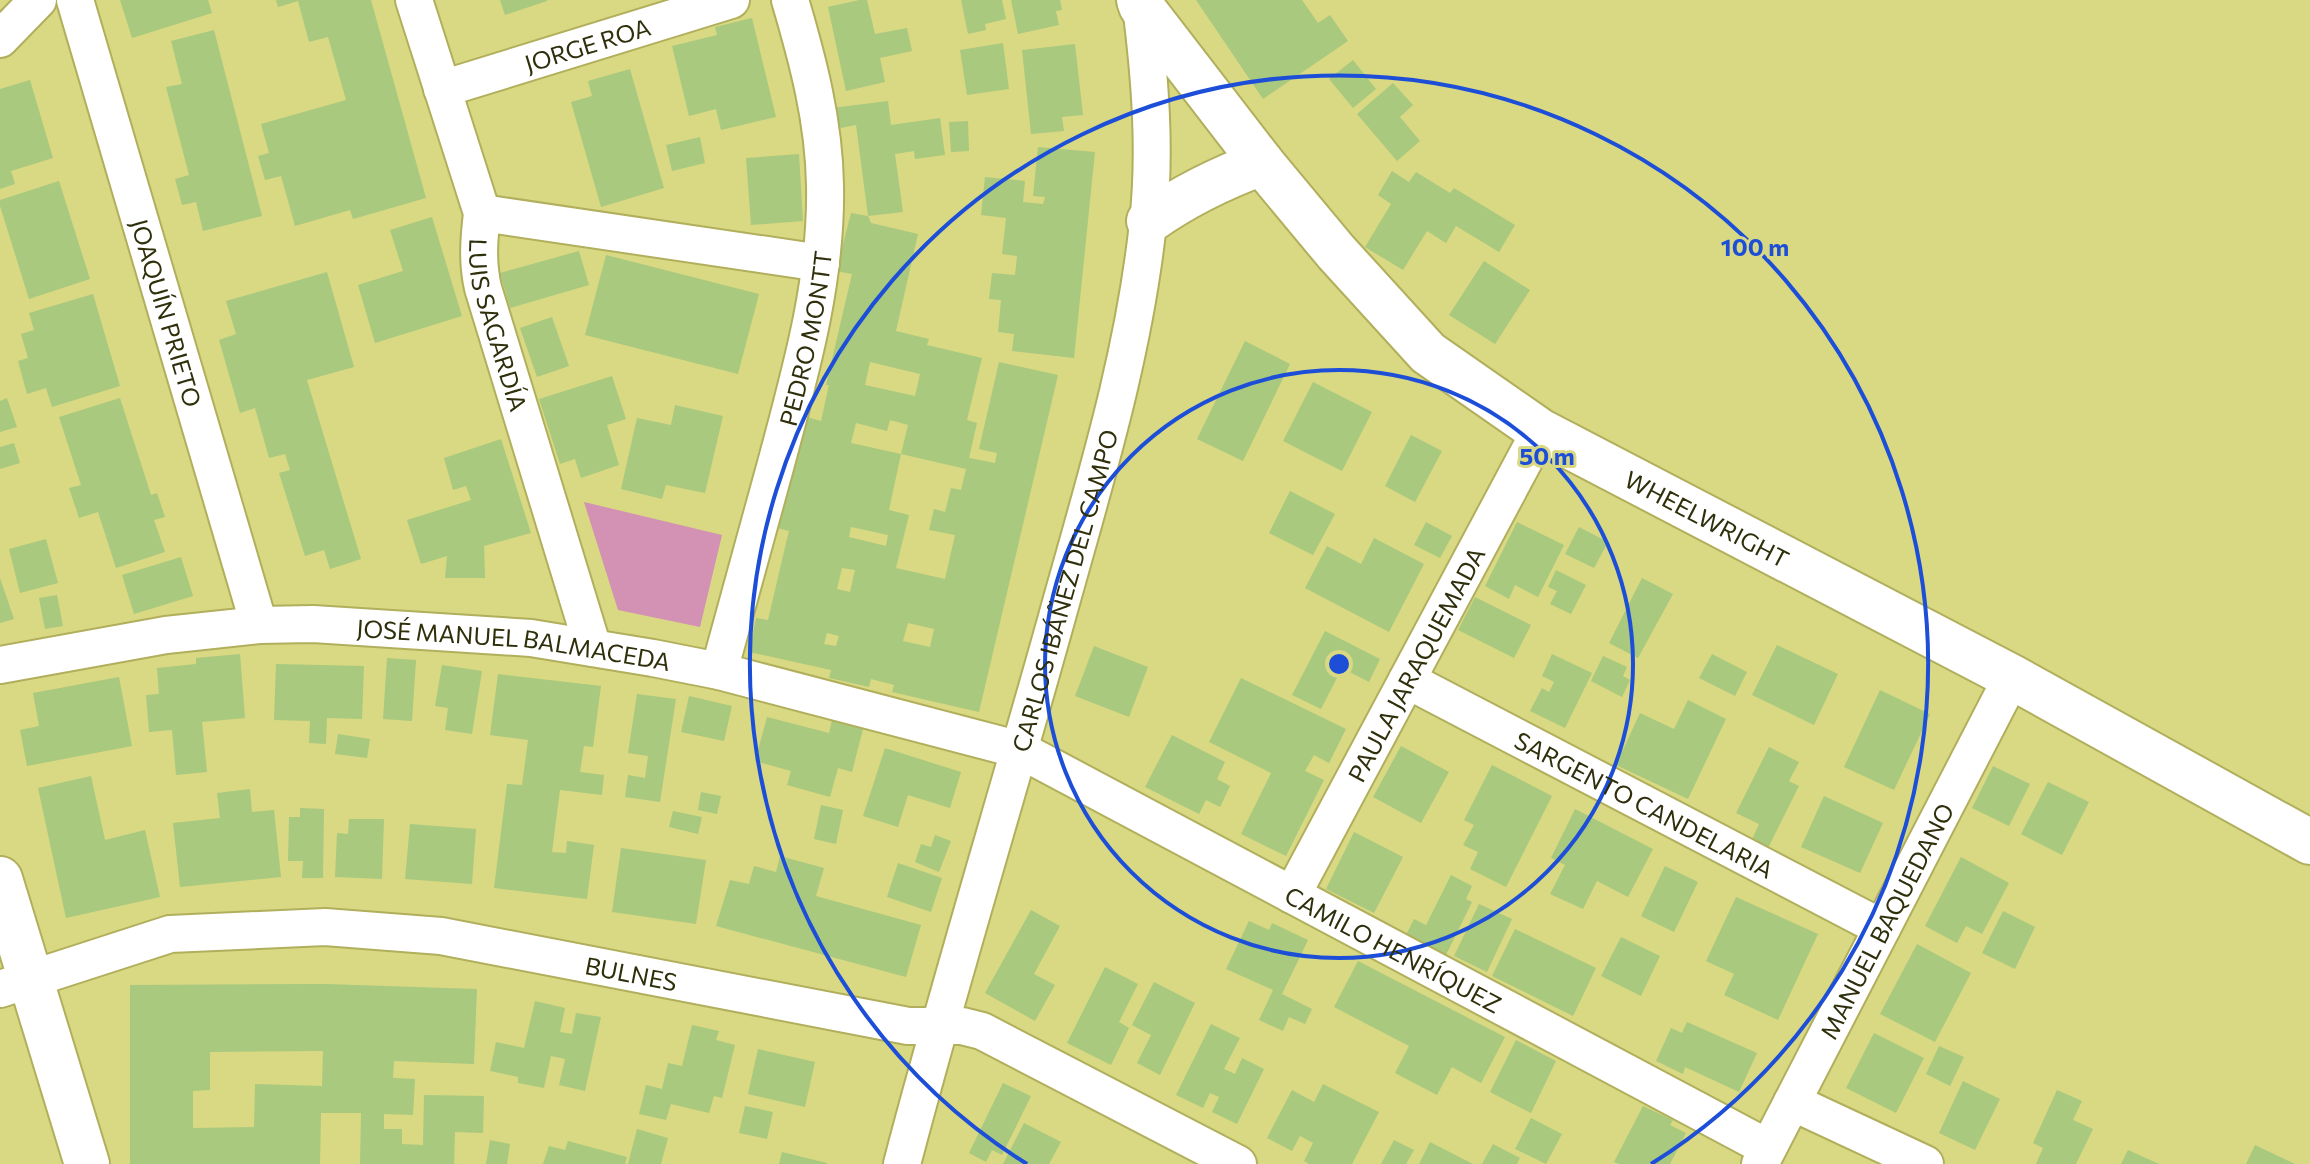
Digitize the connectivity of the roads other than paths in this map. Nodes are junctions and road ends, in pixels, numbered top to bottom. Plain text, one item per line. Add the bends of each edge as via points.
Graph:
1 (38, 0) edge
2 (75, 0) edge
3 (414, 0) edge
4 (731, 0) edge
5 (790, 0) edge
6 (1140, 3) edge
7 (0, 39) edge
8 (442, 89) junction
9 (1262, 163) junction
10 (482, 213) junction
11 (1149, 221) junction
12 (821, 263) junction
13 (1540, 431) junction
14 (259, 625) junction
15 (593, 648) junction
16 (0, 665) edge
17 (719, 671) junction
18 (2012, 677) junction
19 (1407, 680) junction
20 (1020, 750) junction
21 (2310, 842) edge
22 (0, 879) edge
23 (1292, 895) junction
24 (1882, 928) junction
25 (15, 984) edge
26 (938, 1027) junction
27 (1792, 1102) junction
28 (1764, 1156) edge
29 (87, 1164) edge
30 (902, 1164) edge
31 (1238, 1164) edge
32 (1925, 1164) edge

1 - 7 street
2 - 14 street, JOAQUÍN PRIETO
3 - 8 street, LUIS SAGARDÍA
4 - 8 street, JORGE ROA
5 - 12 street, PEDRO MONTT via 821,132
6 - 9 main road, WHEELWRIGHT
6 - 11 street, CARLOS IBÁÑEZ DEL CAMPO via 1150,95
8 - 10 street, LUIS SAGARDÍA
9 - 11 main road via 1197,190
9 - 13 main road, WHEELWRIGHT via 1428,353
10 - 12 street
10 - 15 street, LUIS SAGARDÍA via 478,269
11 - 20 street, CARLOS IBÁÑEZ DEL CAMPO via 1135,324
12 - 17 street, PEDRO MONTT via 800,377
13 - 18 main road, WHEELWRIGHT
13 - 19 street, PAULA JARAQUEMADA
14 - 15 street, JOSÉ MANUEL BALMACEDA via 531,638
14 - 16 street, JOSÉ MANUEL BALMACEDA via 166,635
15 - 17 street, JOSÉ MANUEL BALMACEDA
17 - 20 street, JOSÉ MANUEL BALMACEDA
18 - 21 main road, WHEELWRIGHT
18 - 24 street, MANUEL BAQUEDANO
19 - 23 street, PAULA JARAQUEMADA
19 - 24 street, SARGENTO CANDELARIA
20 - 23 street, CAMILO HENRÍQUEZ
20 - 26 street, CARLOS IBÁÑEZ DEL CAMPO
22 - 25 main road
23 - 28 street, CAMILO HENRÍQUEZ
24 - 27 street, MANUEL BAQUEDANO
25 - 26 street, BULNES via 170,934 325,927 441,936 908,1026
25 - 29 main road
26 - 30 street, CARLOS IBÁÑEZ DEL CAMPO
26 - 31 street, BULNES via 982,1031
27 - 28 street, MANUEL BAQUEDANO
27 - 32 street

